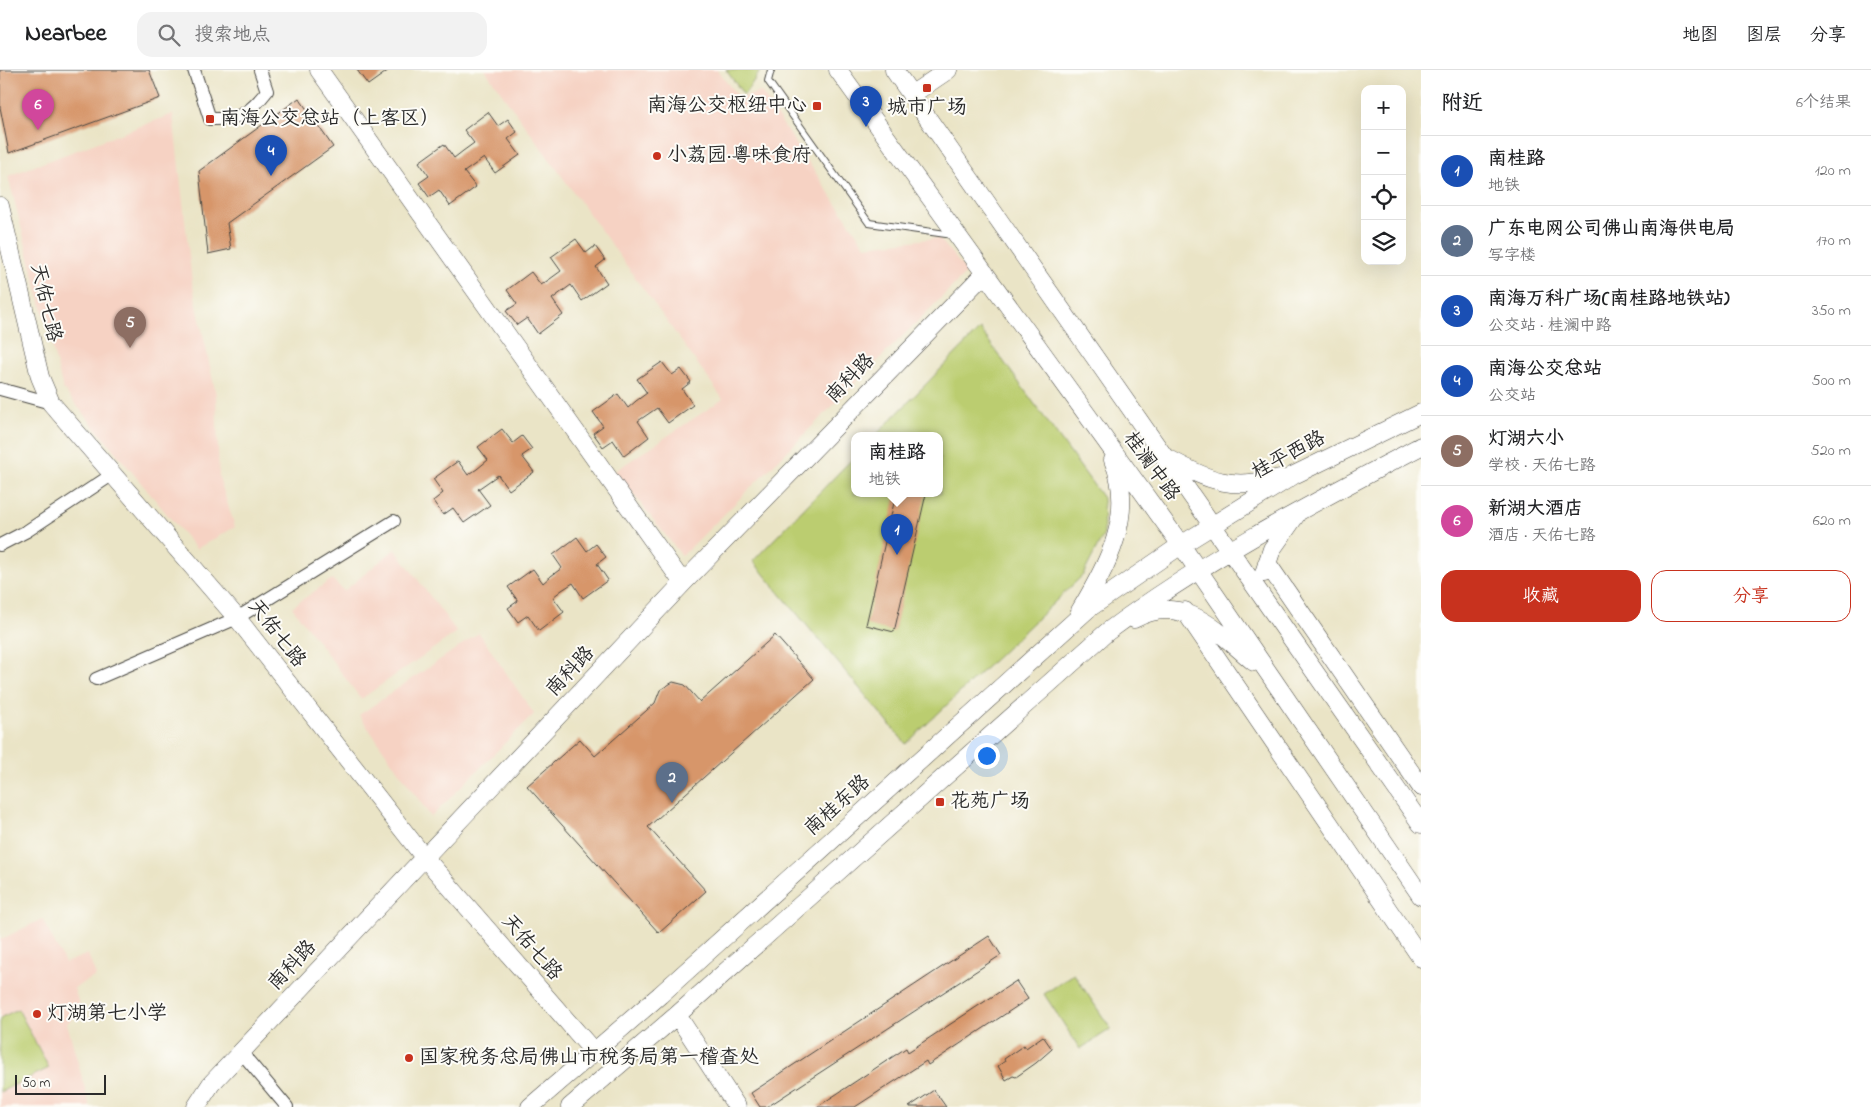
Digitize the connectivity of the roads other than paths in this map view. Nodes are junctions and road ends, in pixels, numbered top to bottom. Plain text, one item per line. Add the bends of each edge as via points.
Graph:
1 (194, 70) edge
2 (260, 70) edge
3 (319, 70) edge
4 (771, 70) edge
5 (838, 70) edge
6 (894, 70) edge
7 (948, 70) edge
8 (911, 95) junction
9 (0, 206) edge
10 (958, 236) junction
11 (984, 273) junction
12 (0, 388) edge
13 (52, 403) junction
14 (1421, 413) edge
15 (1102, 436) junction
16 (1421, 446) edge
17 (1165, 457) junction
18 (1300, 473) junction
19 (113, 474) junction
20 (1300, 511) junction
21 (394, 521) dead end
22 (1212, 525) junction
23 (0, 544) edge
24 (1181, 544) junction
25 (1230, 550) junction
26 (1268, 563) junction
27 (1198, 570) junction
28 (683, 583) junction
29 (1185, 611) junction
30 (1272, 611) junction
31 (237, 618) junction
32 (1073, 622) junction
33 (1099, 638) junction
34 (1272, 678) junction
35 (96, 679) dead end
36 (1421, 787) edge
37 (1418, 817) edge
38 (424, 858) junction
39 (1421, 896) edge
40 (1421, 958) edge
41 (677, 1015) junction
42 (241, 1052) junction
43 (594, 1052) junction
44 (196, 1107) edge
45 (287, 1107) edge
46 (530, 1107) edge
47 (570, 1107) edge
48 (736, 1107) edge

1 - 2 street via 210,118 231,120 254,107 267,91
3 - 28 main road
4 - 10 lane via 768,81 869,223
5 - 10 main road, 桂澜中路
6 - 8 main road, 桂澜中路
7 - 8 main road
8 - 17 main road, 桂澜中路
9 - 13 main road, 天佑七路 via 40,377
10 - 11 main road, 桂澜中路
11 - 15 main road, 桂澜中路
11 - 28 main road, 南科路
12 - 13 street
13 - 19 main road, 天佑七路
14 - 18 main road, 桂平西路
15 - 24 main road, 桂澜中路
15 - 32 main road via 1121,478 1122,514 1109,561
16 - 20 main road
17 - 18 main road via 1197,474 1227,484 1256,484
17 - 22 main road, 桂澜中路
18 - 22 main road, 桂平西路
19 - 23 street via 27,531
19 - 31 main road, 天佑七路
20 - 25 main road
20 - 26 main road via 1272,550
21 - 31 street
22 - 24 main road, 桂平西路
22 - 25 main road, 桂澜中路
24 - 27 main road, 桂澜中路
24 - 32 main road, 南桂东路
25 - 27 main road
25 - 30 main road, 桂澜中路
26 - 30 main road via 1262,579
26 - 36 main road
27 - 33 main road
27 - 34 main road, 桂澜中路
28 - 38 main road, 南科路
29 - 33 main road via 1147,611
29 - 34 main road via 1211,626
29 - 40 main road
30 - 37 main road, 桂澜中路
31 - 35 street
31 - 38 main road, 天佑七路
32 - 43 main road, 南桂东路
33 - 41 main road
34 - 39 main road, 桂澜中路
38 - 42 main road, 南科路
38 - 43 main road, 天佑七路
41 - 47 main road
41 - 48 main road
42 - 44 main road, 南科路 via 211,1084
42 - 45 street
43 - 46 main road, 南桂东路

